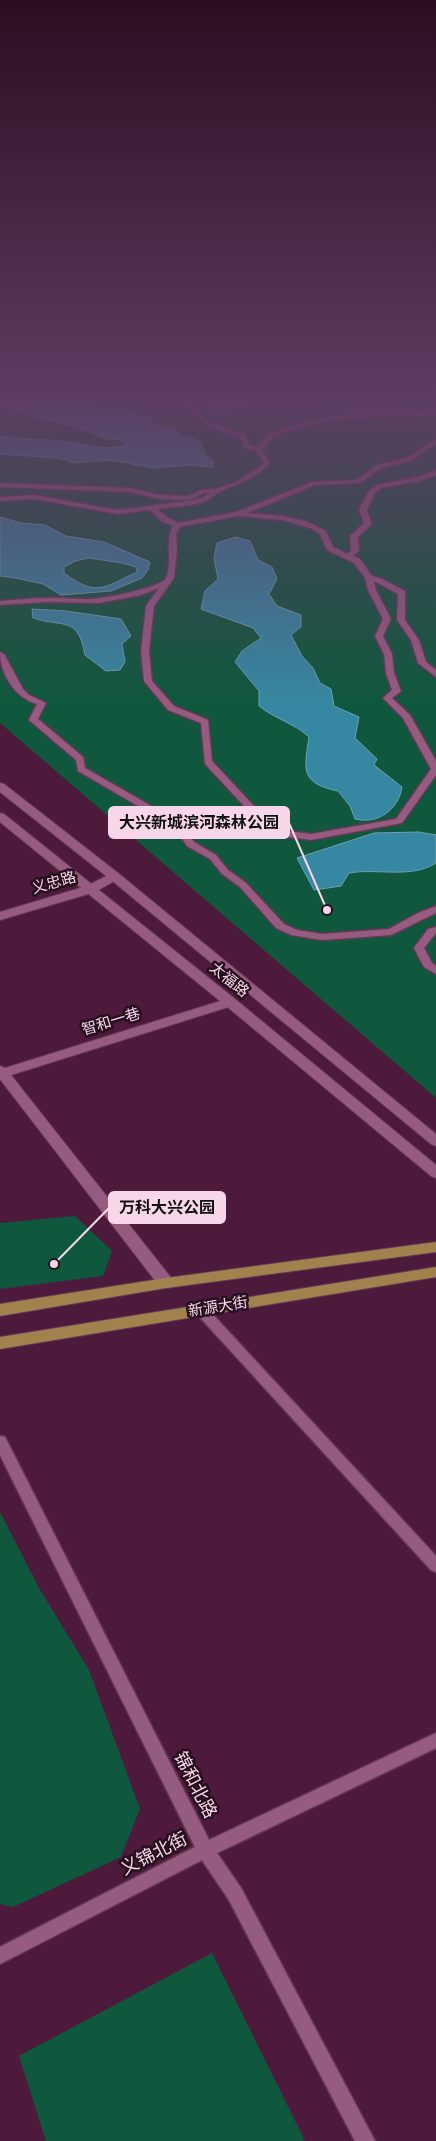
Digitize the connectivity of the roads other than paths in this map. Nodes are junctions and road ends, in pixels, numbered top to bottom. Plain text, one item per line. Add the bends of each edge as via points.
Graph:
1 (67, 503) edge
2 (185, 503) edge
3 (265, 503) edge
4 (367, 503) edge
5 (152, 508) junction
6 (238, 514) junction
7 (177, 525) junction
8 (349, 557) junction
9 (369, 578) junction
10 (164, 584) junction
11 (0, 603) edge
12 (0, 654) edge
13 (436, 674) edge
14 (0, 786) edge
15 (0, 816) edge
16 (114, 876) junction
17 (91, 889) junction
18 (436, 909) edge
19 (0, 916) edge
20 (436, 930) edge
21 (436, 971) edge
22 (230, 1002) junction
23 (1, 1072) edge
24 (436, 1141) edge
25 (436, 1173) edge
26 (436, 1247) edge
27 (436, 1272) edge
28 (166, 1283) junction
29 (0, 1310) edge
30 (201, 1310) junction
31 (0, 1343) edge
32 (0, 1442) edge
33 (436, 1566) edge
34 (436, 1740) edge
35 (205, 1850) junction
36 (0, 1956) edge
37 (365, 2141) edge

1 - 5 street via 118,512
2 - 5 street
3 - 6 street
4 - 8 street via 363,510 368,524 354,536 355,550
5 - 7 street
6 - 7 street
6 - 8 street via 309,525 324,534 330,548
7 - 10 street via 172,534 170,578
8 - 9 street via 357,561
9 - 10 street via 387,619 379,636 388,654 390,673 397,691 387,698 407,716 436,769 399,821 311,837 284,834 249,806 208,762 205,722 171,708 148,681 145,651 150,606
9 - 13 street via 402,593 401,620 415,640 422,662
10 - 11 street via 99,601
12 - 18 street via 16,688 35,702 42,703 33,720 80,759 81,769 178,825 190,844 213,857 280,926 295,933 322,937 391,932
14 - 16 main road, 太福路
15 - 17 main road, 太福路
16 - 17 street, 义忠路
16 - 24 main road, 太福路
17 - 19 street, 义忠路
17 - 22 main road, 太福路
20 - 21 street via 419,948 428,965
22 - 23 main road, 智和一巷
22 - 25 main road, 太福路
23 - 28 main road
26 - 28 main road
27 - 30 main road, 新源大街
28 - 29 main road
30 - 31 main road, 新源大街
30 - 33 street
32 - 35 street, 锦和北路
34 - 35 street, 义锦北街
35 - 36 street, 义锦北街
35 - 37 street, 锦和北路 via 234,1894

